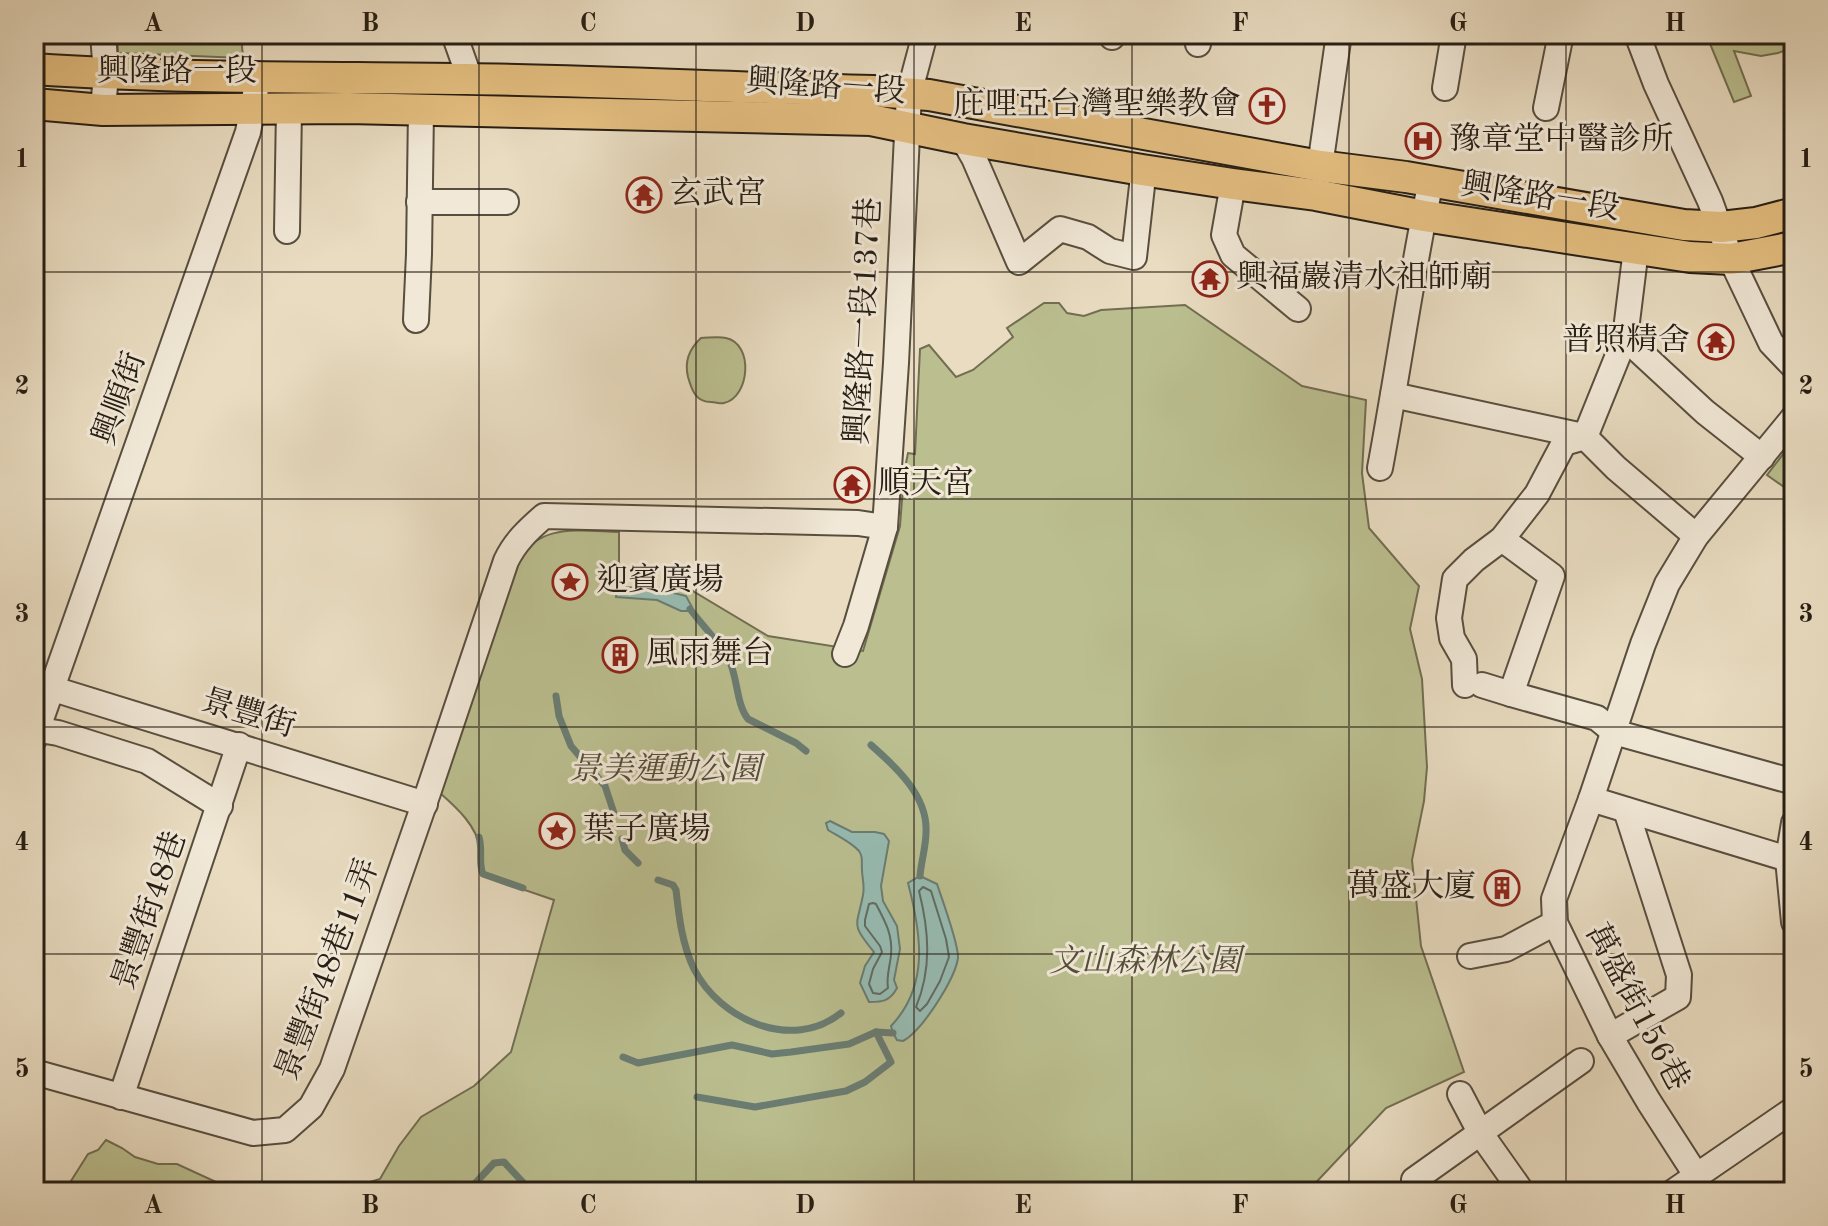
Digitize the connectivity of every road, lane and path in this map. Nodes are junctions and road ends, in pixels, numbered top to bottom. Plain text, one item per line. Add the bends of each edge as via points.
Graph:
1 (103, 34) edge
2 (454, 34) edge
3 (925, 34) edge
4 (1339, 34) edge
5 (1454, 34) edge
6 (1561, 34) edge
7 (1637, 34) edge
8 (34, 69) edge
9 (106, 74) junction
10 (258, 78) junction
11 (470, 79) junction
12 (1445, 88) dead end
13 (909, 94) junction
14 (34, 104) edge
15 (1546, 108) dead end
16 (289, 109) junction
17 (103, 110) junction
18 (252, 110) junction
19 (421, 110) junction
20 (908, 128) junction
21 (963, 139) junction
22 (1320, 166) junction
23 (1142, 170) junction
24 (1431, 181) junction
25 (1233, 184) junction
26 (419, 202) junction
27 (506, 202) dead end
28 (1794, 213) edge
29 (1424, 216) junction
30 (1721, 227) junction
31 (287, 231) dead end
32 (1794, 247) edge
33 (1636, 249) junction
34 (1731, 259) junction
35 (1298, 309) dead end
36 (416, 320) dead end
37 (1625, 338) junction
38 (1794, 367) edge
39 (1393, 395) junction
40 (1794, 417) edge
41 (1585, 437) junction
42 (1762, 457) junction
43 (1380, 468) dead end
44 (885, 527) junction
45 (1696, 536) junction
46 (1502, 539) junction
47 (845, 654) dead end
48 (43, 686) edge
49 (1511, 694) junction
50 (35, 732) edge
51 (1614, 732) junction
52 (239, 745) junction
53 (1794, 782) edge
54 (1591, 799) junction
55 (425, 804) junction
56 (220, 806) junction
57 (1626, 810) junction
58 (1794, 823) edge
59 (1788, 859) junction
60 (1793, 907) edge
61 (1555, 923) junction
62 (1470, 956) dead end
63 (1610, 1036) junction
64 (1581, 1061) dead end
65 (34, 1072) edge
66 (1460, 1094) dead end
67 (121, 1097) junction
68 (1794, 1109) edge
69 (1481, 1134) junction
70 (1696, 1175) junction
71 (1414, 1180) dead end
72 (1522, 1192) edge
73 (1673, 1192) edge

1 - 9 street
2 - 11 street
3 - 13 street, 興隆路一段137巷
4 - 22 street
5 - 12 street
6 - 15 street
7 - 30 street
8 - 9 main road, 興隆路一段
9 - 10 main road, 興隆路一段
9 - 17 street
10 - 11 main road, 興隆路一段
10 - 18 street, 興順街
11 - 13 main road, 興隆路一段
13 - 20 street, 興隆路一段137巷
13 - 22 main road, 興隆路一段
14 - 17 main road, 興隆路一段
16 - 18 main road, 興隆路一段
16 - 19 main road, 興隆路一段
16 - 31 street
17 - 18 main road, 興隆路一段
18 - 48 street, 興順街 via 177,340
19 - 20 main road, 興隆路一段 via 871,120
19 - 26 street
20 - 21 main road, 興隆路一段
20 - 44 street, 興隆路一段137巷
21 - 23 main road, 興隆路一段
21 - 23 street via 1021,267 1060,229 1134,257
22 - 24 main road, 興隆路一段
23 - 25 main road, 興隆路一段
24 - 29 street
24 - 30 main road, 興隆路一段
25 - 29 main road, 興隆路一段
25 - 35 street via 1224,235 1233,255
26 - 27 street
26 - 36 street
28 - 30 main road, 興隆路一段
29 - 33 main road, 興隆路一段
29 - 39 street
30 - 34 street
32 - 34 main road, 興隆路一段
33 - 34 main road, 興隆路一段
33 - 37 street
34 - 38 street via 1771,343
37 - 41 street
37 - 42 street
39 - 41 street
39 - 43 street
40 - 42 street, 萬盛街156巷
41 - 45 street
41 - 46 street via 1564,443 1537,494
42 - 45 street, 萬盛街156巷
44 - 47 street, 興隆路一段137巷
44 - 55 street, 景豐街48巷11弄 via 544,516 521,536 506,561
45 - 51 street, 萬盛街156巷 via 1667,584
46 - 49 street via 1552,576
46 - 49 street via 1455,579 1449,618 1452,638 1474,685
48 - 50 street, 興順街
48 - 52 street, 景豐街
49 - 51 street via 1597,718
50 - 56 street via 147,761
51 - 53 street
51 - 54 street, 萬盛街156巷
52 - 55 street, 景豐街
52 - 56 street, 景豐街48巷
54 - 57 street
54 - 61 street, 萬盛街156巷 via 1554,899
55 - 67 street, 景豐街48巷11弄 via 332,1069 311,1107 285,1130 253,1133
56 - 67 street, 景豐街48巷
57 - 59 street
57 - 63 street via 1679,975 1678,997
58 - 59 street
59 - 60 street
61 - 62 street via 1506,949
61 - 63 street, 萬盛街156巷
63 - 70 street, 萬盛街156巷
64 - 69 street
65 - 67 street, 景豐街48巷11弄
66 - 69 street
68 - 70 street
69 - 71 street
69 - 72 street
70 - 73 street

